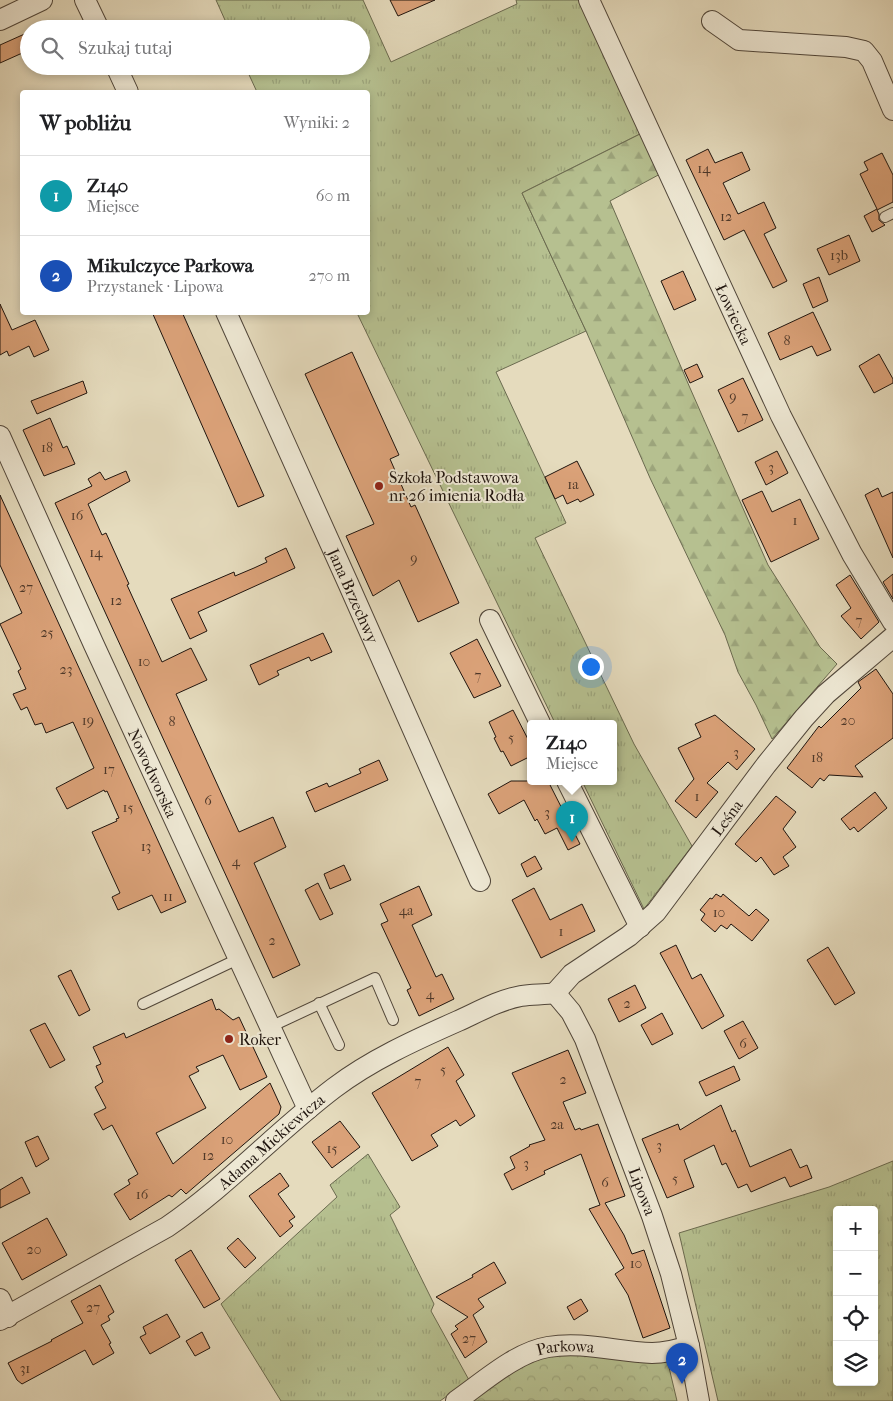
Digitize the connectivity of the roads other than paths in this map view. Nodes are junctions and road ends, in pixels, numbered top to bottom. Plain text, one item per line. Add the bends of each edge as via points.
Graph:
1 (42, 0) edge
2 (86, 0) edge
3 (589, 0) edge
4 (0, 20) edge
5 (95, 20) edge
6 (712, 21) dead end
7 (120, 75) edge
8 (127, 90) edge
9 (893, 110) edge
10 (227, 315) edge
11 (0, 436) edge
12 (490, 620) dead end
13 (893, 622) edge
14 (893, 637) edge
15 (539, 720) edge
16 (569, 785) edge
17 (480, 881) dead end
18 (640, 927) junction
19 (238, 959) junction
20 (555, 993) junction
21 (319, 1003) junction
22 (143, 1004) dead end
23 (393, 1020) dead end
24 (270, 1027) junction
25 (339, 1045) dead end
26 (308, 1109) junction
27 (3, 1312) edge
28 (689, 1346) junction
29 (456, 1401) edge
30 (699, 1401) edge

1 - 4 street
2 - 5 street
3 - 13 street, Łowiecka via 781,416 852,554
6 - 9 street via 739,40 864,50
7 - 8 street
10 - 17 street, Jana Brzechwy
11 - 19 street, Nowodworska
12 - 15 street
14 - 18 street, Leśna via 826,694 804,718 670,894
16 - 18 street
18 - 20 street, Leśna via 572,974
19 - 22 lane
19 - 24 street, Nowodworska
20 - 26 street, Adama Mickiewicza via 521,996 424,1036 336,1087
20 - 28 street, Lipowa via 571,1012 585,1039 662,1244
21 - 23 lane via 375,978
21 - 24 lane
21 - 25 lane
24 - 26 street, Nowodworska
26 - 27 street, Adama Mickiewicza via 167,1227
28 - 29 street, Parkowa via 652,1353 589,1346 547,1347 515,1360
28 - 30 street, Lipowa

